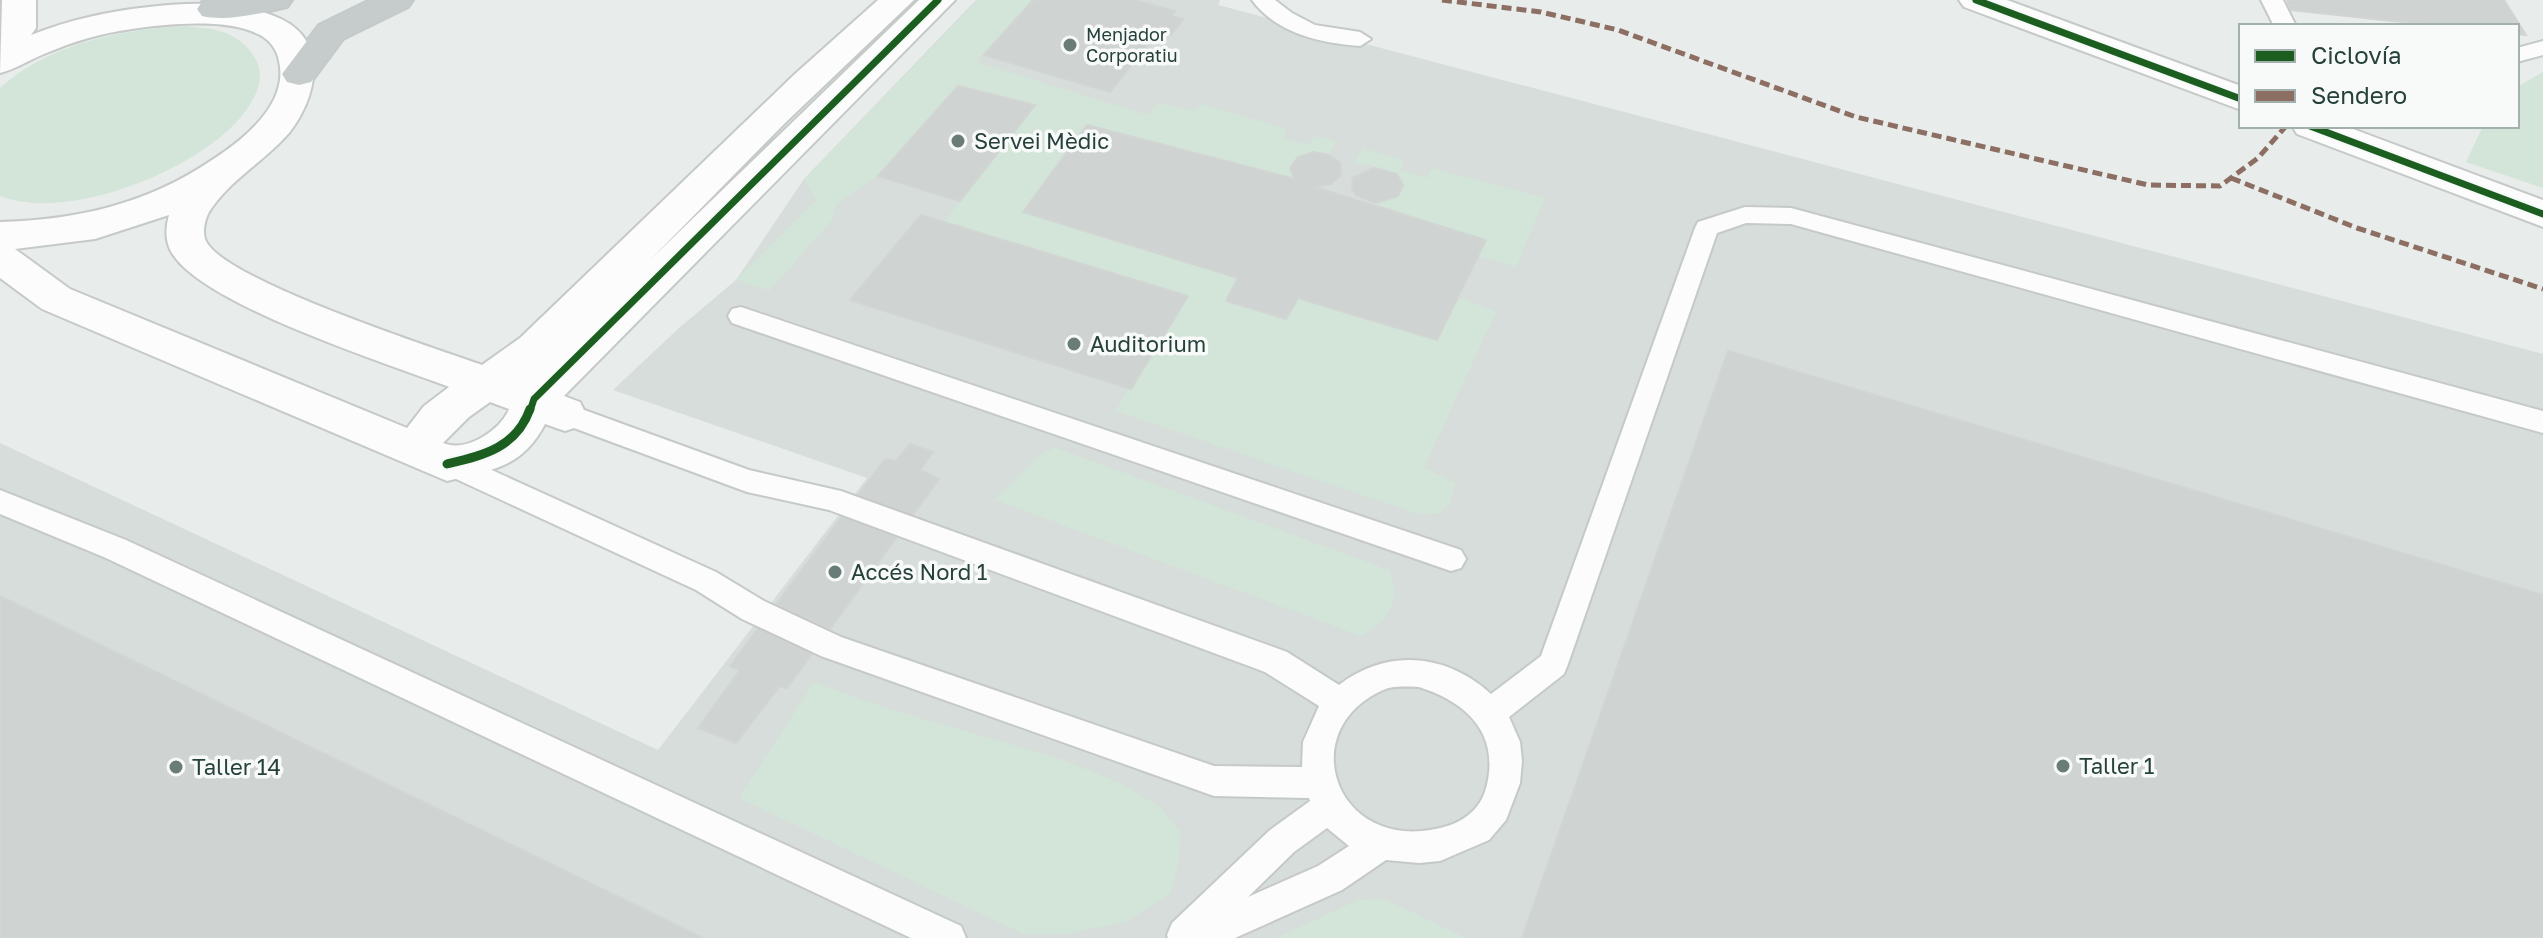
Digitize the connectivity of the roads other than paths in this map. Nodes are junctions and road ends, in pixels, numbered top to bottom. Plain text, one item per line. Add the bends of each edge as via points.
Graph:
1 (19, 0) edge
2 (154, 0) edge
3 (275, 0) edge
4 (396, 0) edge
5 (897, 0) edge
6 (938, 0) edge
7 (1263, 0) edge
8 (1976, 0) edge
9 (2272, 0) edge
10 (203, 8) junction
11 (2284, 24) edge
12 (1360, 39) dead end
13 (2543, 48) edge
14 (0, 49) edge
15 (2519, 54) edge
16 (0, 62) edge
17 (299, 74) junction
18 (808, 81) junction
19 (2239, 98) edge
20 (2321, 128) edge
21 (2355, 134) edge
22 (223, 172) junction
23 (729, 207) junction
24 (2543, 214) edge
25 (0, 236) edge
26 (0, 258) edge
27 (741, 316) dead end
28 (487, 383) junction
29 (550, 407) junction
30 (2543, 422) edge
31 (443, 461) junction
32 (0, 502) edge
33 (1451, 559) dead end
34 (1337, 701) junction
35 (1491, 713) junction
36 (1326, 795) junction
37 (1383, 843) junction
38 (949, 938) edge
39 (1181, 938) edge
40 (1195, 938) edge

1 - 14 street via 19,28
2 - 10 street
3 - 10 highway
4 - 17 highway via 331,32
5 - 18 street
6 - 23 street
7 - 12 lane via 1287,23
8 - 19 street
9 - 11 lane
10 - 16 street via 138,12 81,25
10 - 17 street via 250,16 277,30 294,49
13 - 15 lane
17 - 22 street via 289,105 264,139
18 - 23 street via 815,94 714,198
18 - 28 street via 531,352
20 - 21 street
21 - 24 street
22 - 25 street via 171,201 111,223 50,235
22 - 28 street via 189,207 189,250 205,268 255,293
23 - 29 street
26 - 31 street via 56,299
27 - 33 lane
28 - 29 street
28 - 31 street via 438,421
29 - 31 street via 495,452
29 - 34 lane via 747,481 831,499 1276,662
30 - 35 lane via 1791,216 1745,215 1707,228 1553,664
31 - 36 lane via 706,581 832,647 1214,781
32 - 38 lane via 116,549
34 - 35 lane via 1380,675 1419,673 1450,681
34 - 36 lane via 1317,741
35 - 37 lane via 1509,762 1501,799 1480,827 1446,845 1408,849
36 - 37 lane via 1352,830
36 - 39 lane
37 - 40 lane via 1330,878

